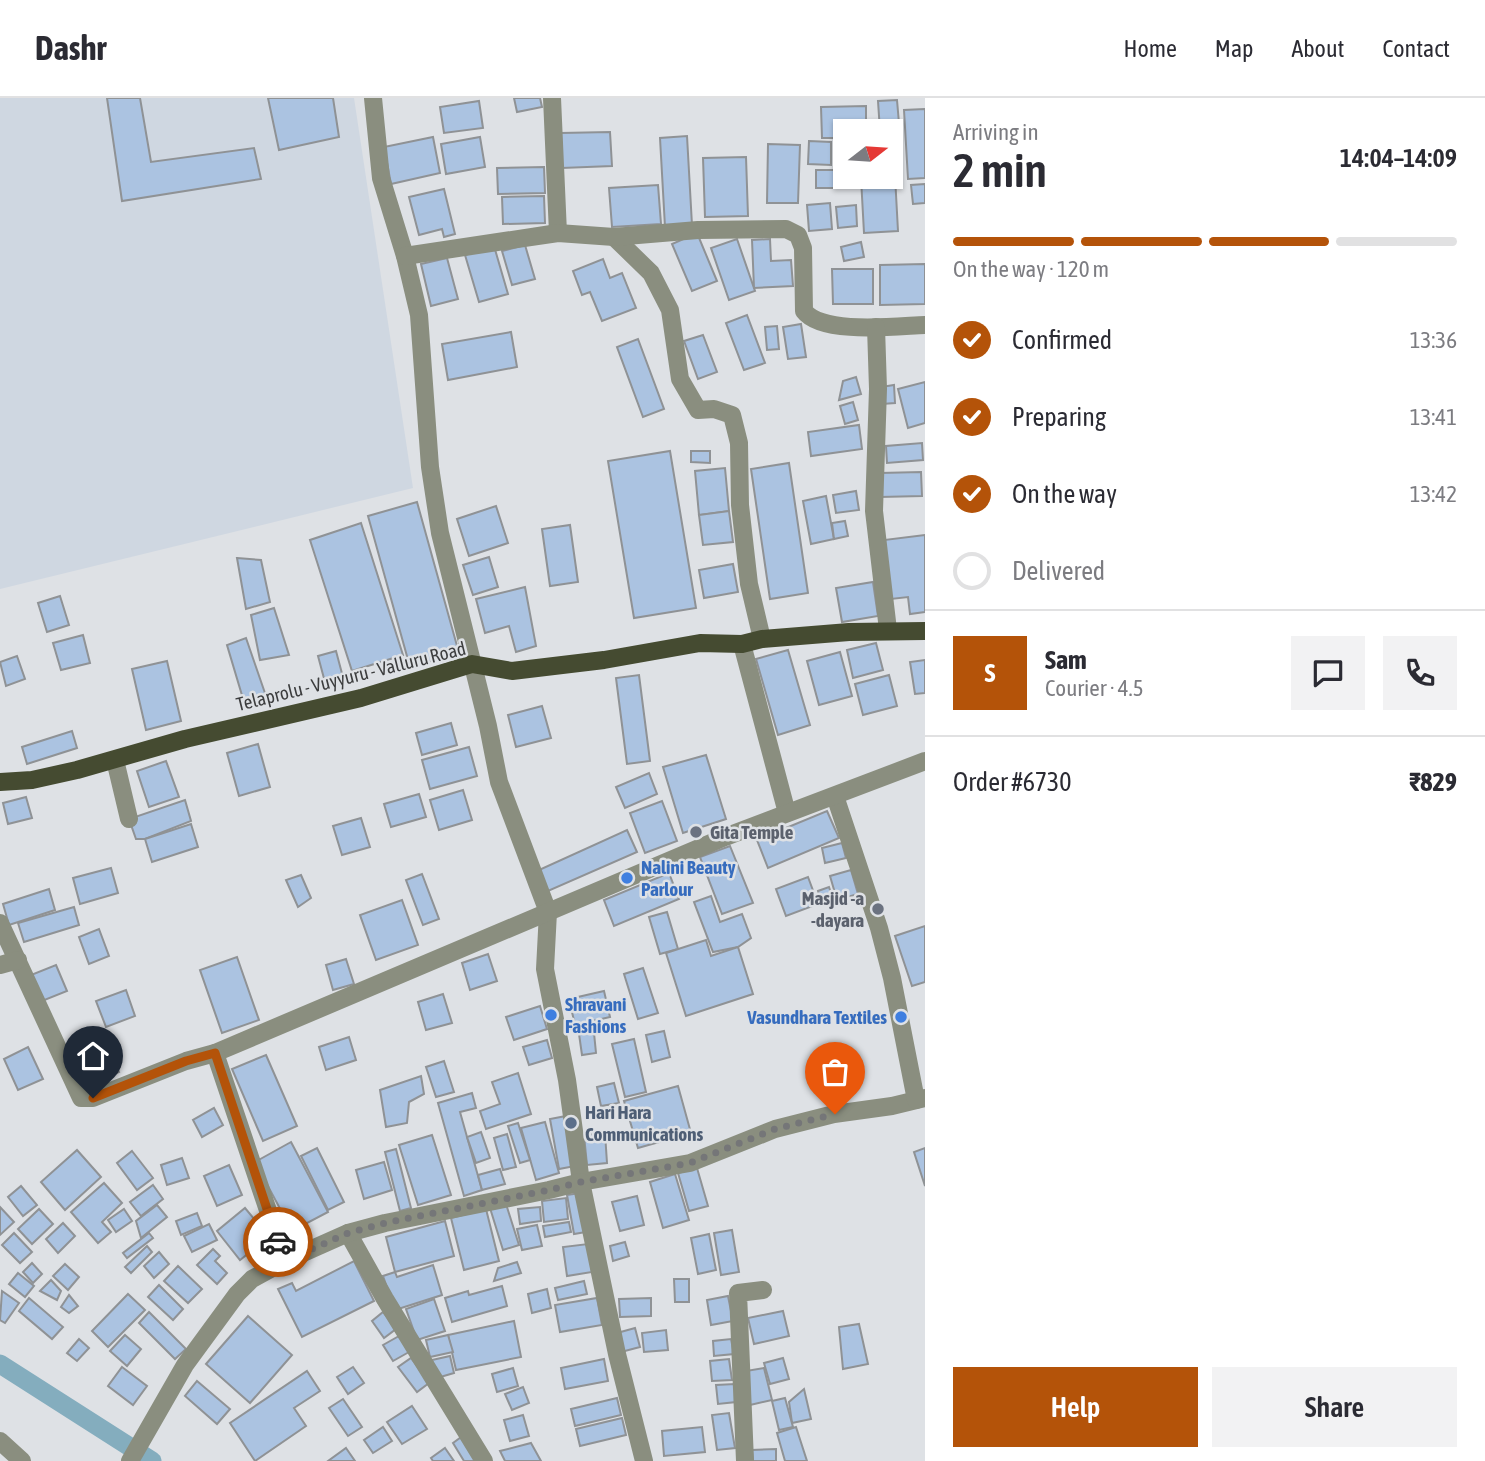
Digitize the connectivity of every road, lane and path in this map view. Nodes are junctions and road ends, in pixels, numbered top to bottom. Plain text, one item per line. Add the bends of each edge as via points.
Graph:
1 (373, 98) edge
2 (552, 98) edge
3 (558, 233) junction
4 (614, 237) junction
5 (405, 256) junction
6 (925, 325) edge
7 (876, 327) junction
8 (888, 630) junction
9 (925, 631) edge
10 (762, 639) junction
11 (742, 644) junction
12 (472, 664) junction
13 (116, 760) junction
14 (925, 761) edge
15 (0, 782) edge
16 (835, 796) junction
17 (787, 813) junction
18 (129, 819) dead end
19 (548, 912) junction
20 (0, 923) edge
21 (18, 960) junction
22 (0, 965) edge
23 (215, 1053) junction
24 (921, 1099) edge
25 (581, 1182) junction
26 (348, 1233) junction
27 (285, 1261) junction
28 (763, 1290) dead end
29 (1, 1443) edge
30 (22, 1461) edge
31 (130, 1461) edge
32 (484, 1461) edge
33 (644, 1461) edge
34 (745, 1461) edge

1 - 5 street via 381,178
2 - 3 street
3 - 4 street
3 - 5 street
4 - 7 street via 698,230 792,231 803,248 804,311 808,316 832,324
4 - 10 street via 651,272 670,310 680,379 698,410 732,415 739,443 749,584
5 - 12 street via 419,315 430,467 440,533
6 - 7 street
7 - 8 street via 874,511
8 - 9 main road, Telaprolu - Vuyyuru - Valluru Road
8 - 10 main road, Telaprolu - Vuyyuru - Valluru Road
10 - 11 main road, Telaprolu - Vuyyuru - Valluru Road
11 - 12 main road, Telaprolu - Vuyyuru - Valluru Road via 699,643 512,671
11 - 17 street
12 - 13 main road, Telaprolu - Vuyyuru - Valluru Road via 361,698
12 - 19 street via 499,782
13 - 15 main road, Telaprolu - Vuyyuru - Valluru Road via 32,780
13 - 18 street
14 - 16 street
16 - 17 street
16 - 24 street via 889,966
17 - 19 street
19 - 23 street
19 - 25 street via 545,969
20 - 21 street
21 - 22 street
21 - 23 street via 81,1098 93,1098
23 - 27 street
24 - 25 street via 775,1129 690,1163
25 - 26 street
25 - 33 street
26 - 27 street
26 - 32 street
27 - 31 street via 237,1293 185,1366
28 - 34 street via 738,1293
29 - 30 street

